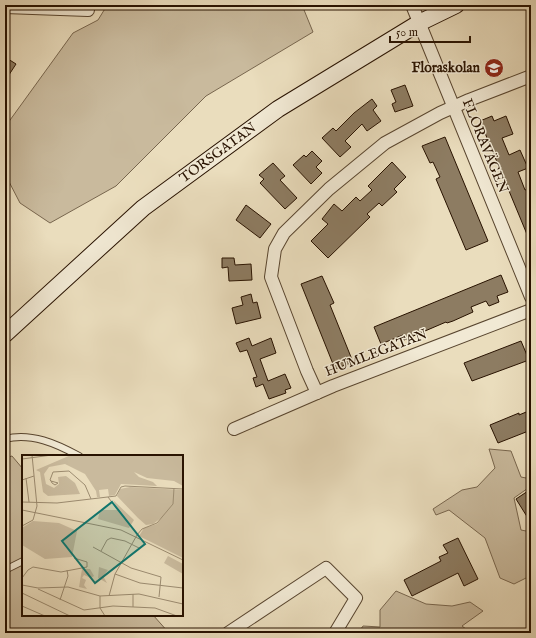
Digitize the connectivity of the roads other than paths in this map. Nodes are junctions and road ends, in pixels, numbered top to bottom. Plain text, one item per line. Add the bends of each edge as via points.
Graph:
1 (412, 5) edge
2 (456, 5) edge
3 (5, 7) edge
4 (88, 10) dead end
5 (419, 23) junction
6 (531, 76) edge
7 (453, 107) junction
8 (531, 297) edge
9 (531, 310) edge
10 (5, 334) edge
11 (317, 393) junction
12 (234, 429) dead end
13 (5, 439) edge
14 (77, 455) edge
15 (22, 562) edge
16 (5, 570) edge
17 (228, 633) edge
18 (335, 633) edge

1 - 5 street, FLORAVÄGEN
2 - 5 main road, TORSGATAN
3 - 4 street
5 - 7 street, FLORAVÄGEN
5 - 10 main road, TORSGATAN via 278,109 142,208
6 - 7 street
7 - 8 street, FLORAVÄGEN
7 - 11 street via 385,142 284,233 275,248 271,277
9 - 11 street, HUMLEGATAN
11 - 12 street, HUMLEGATAN
13 - 14 lane via 16,436 37,439 57,444
15 - 16 lane
17 - 18 street via 326,568 356,598

